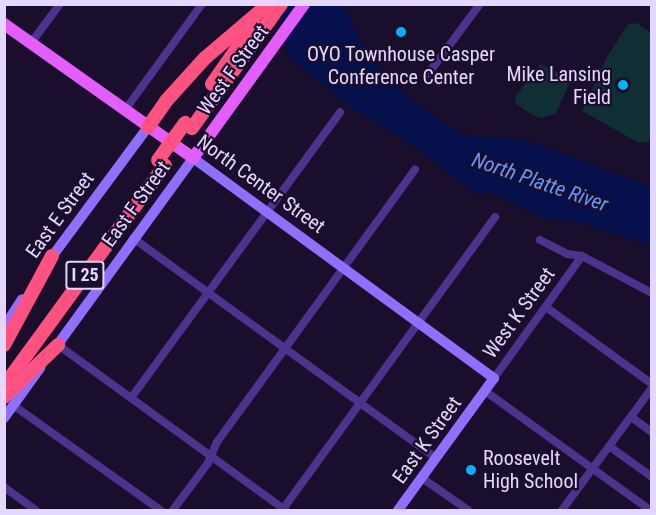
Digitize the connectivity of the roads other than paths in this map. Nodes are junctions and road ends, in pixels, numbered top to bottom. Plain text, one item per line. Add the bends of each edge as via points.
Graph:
1 (60, 4) edge
2 (202, 4) edge
3 (281, 4) edge
4 (304, 4) edge
5 (480, 4) edge
6 (267, 5) edge
7 (4, 24) edge
8 (31, 43) junction
9 (428, 74) dead end
10 (125, 110) junction
11 (340, 112) dead end
12 (188, 125) junction
13 (148, 127) junction
14 (193, 158) junction
15 (162, 162) junction
16 (415, 169) dead end
17 (267, 211) junction
18 (495, 217) dead end
19 (133, 238) junction
20 (540, 240) dead end
21 (52, 256) junction
22 (582, 256) junction
23 (345, 268) junction
24 (208, 292) junction
25 (651, 292) edge
26 (546, 307) junction
27 (419, 324) junction
28 (4, 327) edge
29 (4, 345) edge
30 (58, 345) junction
31 (286, 349) junction
32 (4, 372) edge
33 (494, 378) junction
34 (651, 384) edge
35 (4, 386) edge
36 (651, 388) edge
37 (484, 391) junction
38 (131, 399) junction
39 (9, 401) edge
40 (361, 403) junction
41 (631, 417) junction
42 (4, 418) edge
43 (651, 432) edge
44 (609, 446) junction
45 (211, 456) junction
46 (436, 458) junction
47 (592, 469) junction
48 (651, 477) edge
49 (422, 478) junction
50 (4, 487) edge
51 (36, 510) edge
52 (160, 510) edge
53 (173, 510) edge
54 (284, 510) edge
55 (398, 510) edge
56 (468, 510) edge
57 (562, 510) edge
58 (650, 510) edge

1 - 8 street
2 - 10 street
3 - 12 highway, I 25
4 - 14 main road, West F Street
5 - 9 street
6 - 12 highway, I 25
6 - 13 highway via 205,58 166,100
7 - 8 main road, North Center Street
8 - 10 main road, North Center Street
10 - 13 main road, North Center Street
11 - 17 street
12 - 15 highway, I 25, bridge
13 - 14 main road, North Center Street
13 - 21 street, East E Street
14 - 17 street, North Center Street
14 - 19 street, East F Street
15 - 32 highway, I 25
15 - 35 highway, I 25
16 - 23 street
17 - 23 street, North Center Street
17 - 24 street
18 - 27 street
19 - 24 street
19 - 30 street, East F Street
20 - 22 street via 568,254
21 - 28 street, East E Street
21 - 29 highway
22 - 25 street
22 - 26 street, West K Street
23 - 27 street, North Center Street
23 - 31 street
24 - 31 street
24 - 38 street
26 - 33 street, West K Street
26 - 34 street
27 - 33 street, North Center Street
27 - 40 street
30 - 38 street
30 - 39 highway
31 - 40 street
31 - 45 street via 217,442
33 - 37 street, West K Street
36 - 41 street
37 - 46 street, East K Street
37 - 47 street
38 - 45 street
39 - 42 street
39 - 52 street
40 - 46 street
40 - 54 street
41 - 43 street
41 - 44 street
44 - 47 street
44 - 48 street
45 - 53 street
45 - 54 street
46 - 49 street, East K Street
47 - 57 street
47 - 58 street
49 - 55 street, East K Street
49 - 56 street
50 - 51 street

